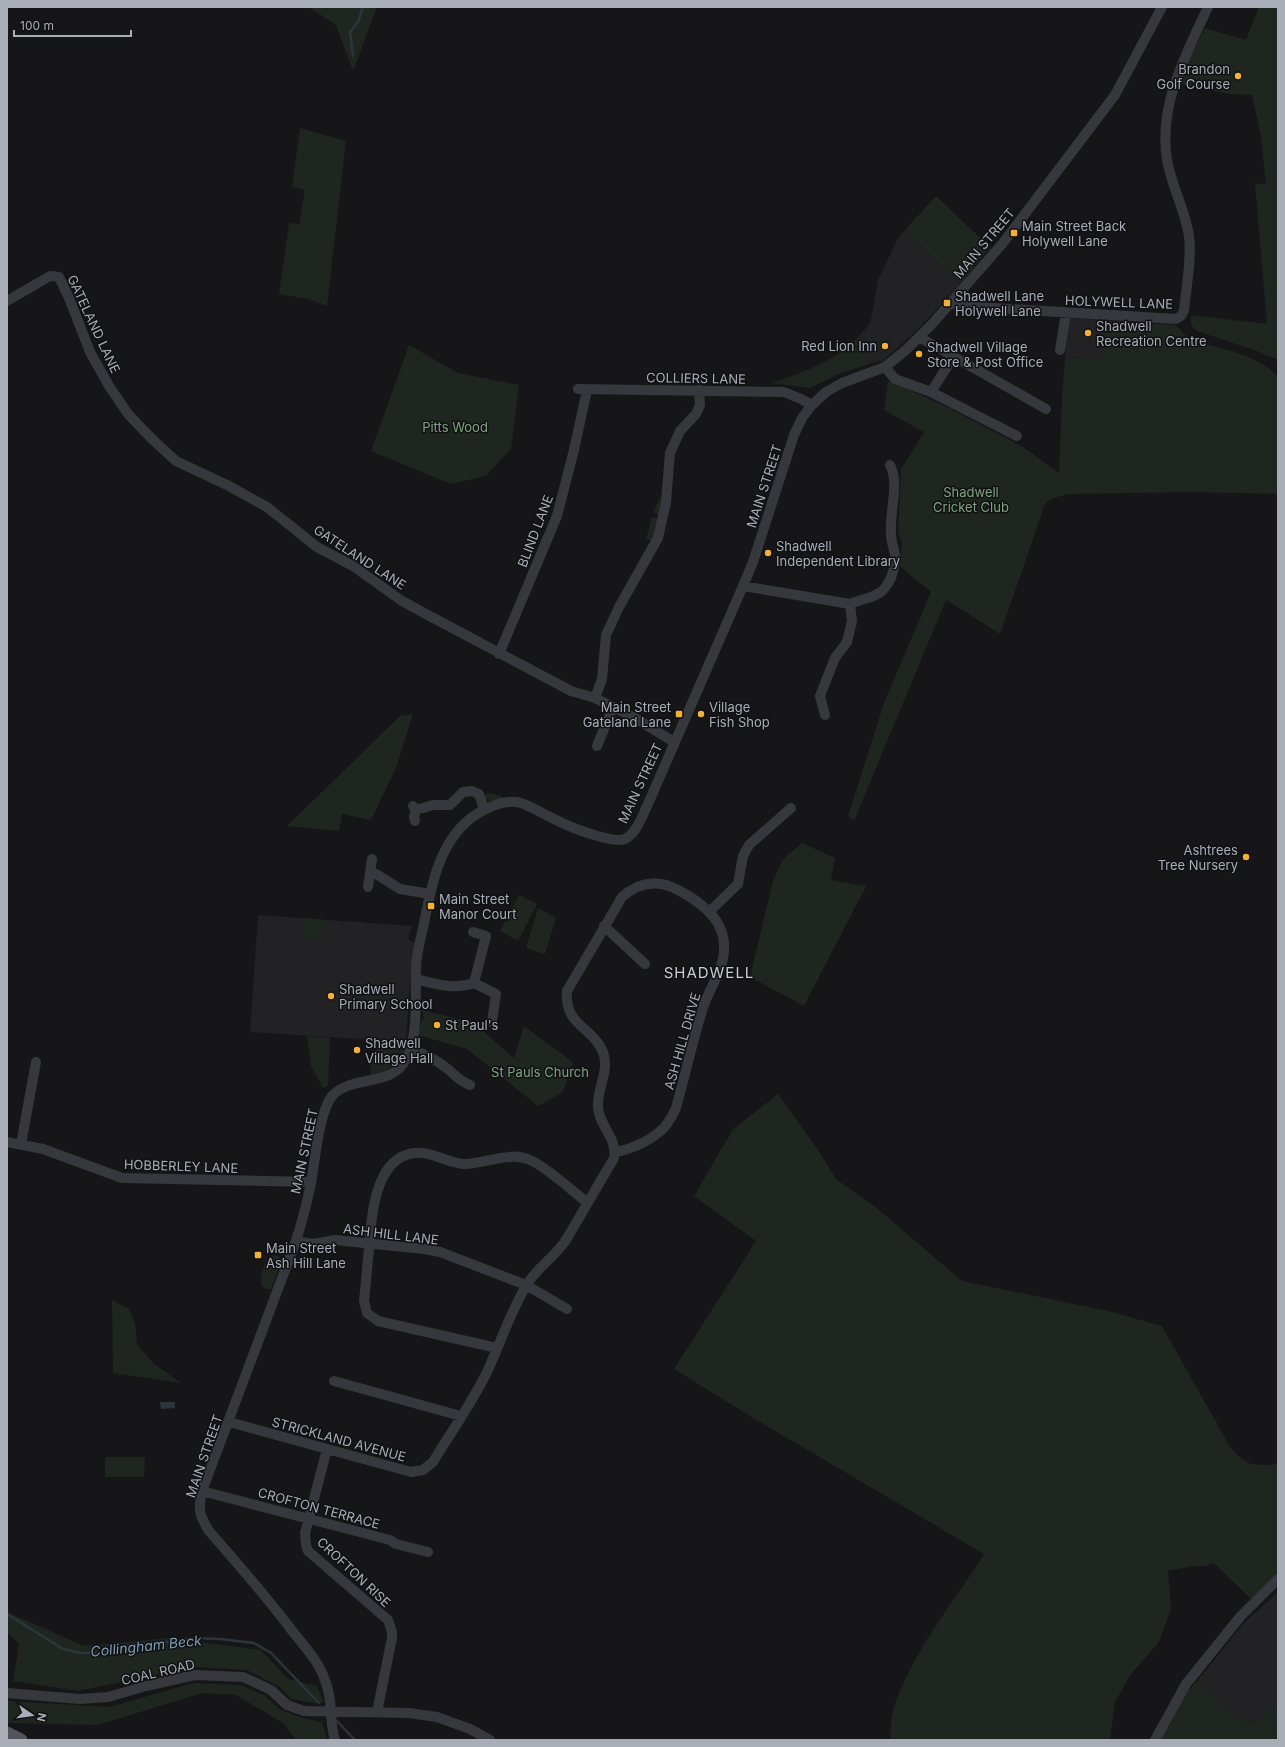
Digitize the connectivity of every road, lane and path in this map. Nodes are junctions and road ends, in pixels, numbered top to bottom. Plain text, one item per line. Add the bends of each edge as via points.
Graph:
1 (1162, 7) edge
2 (1208, 7) edge
3 (7, 301) edge
4 (950, 303) junction
5 (1066, 313) junction
6 (918, 337) junction
7 (1060, 350) dead end
8 (954, 356) junction
9 (885, 367) junction
10 (582, 389) joint
11 (699, 390) junction
12 (931, 392) junction
13 (812, 405) junction
14 (1046, 409) dead end
15 (1017, 436) dead end
16 (890, 465) dead end
17 (743, 586) junction
18 (850, 604) junction
19 (499, 654) junction
20 (595, 698) junction
21 (613, 707) junction
22 (825, 715) dead end
23 (674, 742) junction
24 (597, 746) dead end
25 (791, 808) dead end
26 (484, 809) junction
27 (415, 822) dead end
28 (372, 859) dead end
29 (370, 873) junction
30 (368, 887) dead end
31 (430, 894) junction
32 (710, 912) junction
33 (604, 926) junction
34 (473, 932) dead end
35 (645, 964) dead end
36 (416, 979) junction
37 (474, 983) junction
38 (492, 1022) dead end
39 (410, 1050) junction
40 (36, 1062) dead end
41 (470, 1085) dead end
42 (7, 1142) edge
43 (21, 1144) junction
44 (615, 1152) junction
45 (311, 1182) junction
46 (588, 1203) junction
47 (296, 1241) junction
48 (369, 1243) junction
49 (526, 1285) junction
50 (567, 1309) dead end
51 (497, 1348) junction
52 (334, 1381) dead end
53 (462, 1416) junction
54 (229, 1422) junction
55 (327, 1449) junction
56 (202, 1491) junction
57 (309, 1519) junction
58 (428, 1552) dead end
59 (1278, 1580) edge
60 (7, 1693) edge
61 (330, 1711) junction
62 (377, 1712) junction
63 (7, 1733) edge
64 (21, 1740) edge
65 (335, 1740) edge
66 (490, 1740) edge
67 (1155, 1740) edge

1 - 4 street, MAIN STREET via 1115,95 1003,243
2 - 5 street, HOLYWELL LANE via 1178,72 1168,121 1167,160 1189,235 1183,314 1176,319
3 - 19 street, GATELAND LANE via 50,276 56,276 61,280 90,352 109,386 128,414 176,461 249,496 286,521 317,547 353,566 402,601
4 - 5 street, HOLYWELL LANE via 960,306
4 - 6 street, MAIN STREET
5 - 7 street
6 - 8 street
6 - 9 street, MAIN STREET
8 - 12 street
8 - 14 street
9 - 12 street via 895,379
9 - 13 street, MAIN STREET via 842,383 826,392
10 - 11 street, COLLIERS LANE
10 - 19 street, BLIND LANE via 574,450 557,516
11 - 13 street, COLLIERS LANE via 784,392
11 - 20 street via 700,405 696,414 680,431 670,454 666,502 658,538 606,635 602,679
12 - 15 street
13 - 17 street, MAIN STREET via 794,435 760,542
16 - 18 street via 895,477 890,520 895,562 889,582 882,591
17 - 18 street
17 - 23 street, MAIN STREET
18 - 22 street via 852,621 847,642 835,658 820,696
19 - 20 street, GATELAND LANE via 571,691
20 - 21 street, GATELAND LANE
21 - 23 street, GATELAND LANE
21 - 24 street
23 - 26 street, MAIN STREET via 639,824 625,839 613,840 579,830 517,802
25 - 32 street via 749,845 743,856 738,884
26 - 27 street via 479,794 472,791 463,792 450,805 433,804 414,808
26 - 31 street, MAIN STREET via 457,830 448,844
28 - 29 street
29 - 30 street
29 - 31 street via 400,889
31 - 36 street, MAIN STREET via 417,957
32 - 33 street, ASH HILL DRIVE via 667,885 642,884 622,897
32 - 44 street, ASH HILL DRIVE via 719,925 724,940 724,957 702,1011 676,1108 669,1122 659,1133 628,1149
33 - 35 street
33 - 44 street, ASH HILL DRIVE via 571,982 567,1000 574,1018 604,1054 605,1067 598,1112 613,1141
34 - 37 street via 486,936
36 - 37 street via 440,986 465,986
36 - 39 street, MAIN STREET
37 - 38 street via 496,994
39 - 41 street via 421,1052
39 - 45 street, MAIN STREET via 406,1060 388,1076 347,1087 332,1096 323,1119
40 - 43 street
42 - 43 street, HOBBERLEY LANE
43 - 45 street, HOBBERLEY LANE via 43,1149 122,1178
44 - 46 street via 612,1163
45 - 47 street, MAIN STREET
46 - 48 street via 529,1159 511,1157 459,1163 415,1153 397,1160 381,1183 373,1209
46 - 49 street via 561,1248 544,1262
47 - 48 street, ASH HILL LANE via 314,1244 335,1240
47 - 54 street, MAIN STREET
48 - 49 street, ASH HILL LANE via 440,1252
48 - 51 street via 364,1301 367,1313 372,1318
49 - 50 street, ASH HILL LANE
49 - 51 street, STRICKLAND AVENUE
51 - 53 street, STRICKLAND AVENUE via 487,1372
52 - 53 street
53 - 55 street, STRICKLAND AVENUE via 433,1462 417,1472
54 - 55 street, STRICKLAND AVENUE
54 - 56 street, MAIN STREET
55 - 57 street, CROFTON RISE
56 - 57 street, CROFTON TERRACE
56 - 61 street, MAIN STREET via 201,1518 316,1661 330,1695
57 - 58 street, CROFTON TERRACE
57 - 62 street, CROFTON RISE via 305,1533 308,1551 388,1620 391,1626 392,1638
59 - 67 street via 1240,1617 1186,1684
60 - 61 street, COAL ROAD via 80,1699 108,1698 195,1675 243,1677 271,1690 287,1705 304,1711
61 - 62 street, COAL ROAD
61 - 65 street, MAIN STREET
62 - 66 street, COAL ROAD via 437,1717 470,1729
63 - 64 main road

